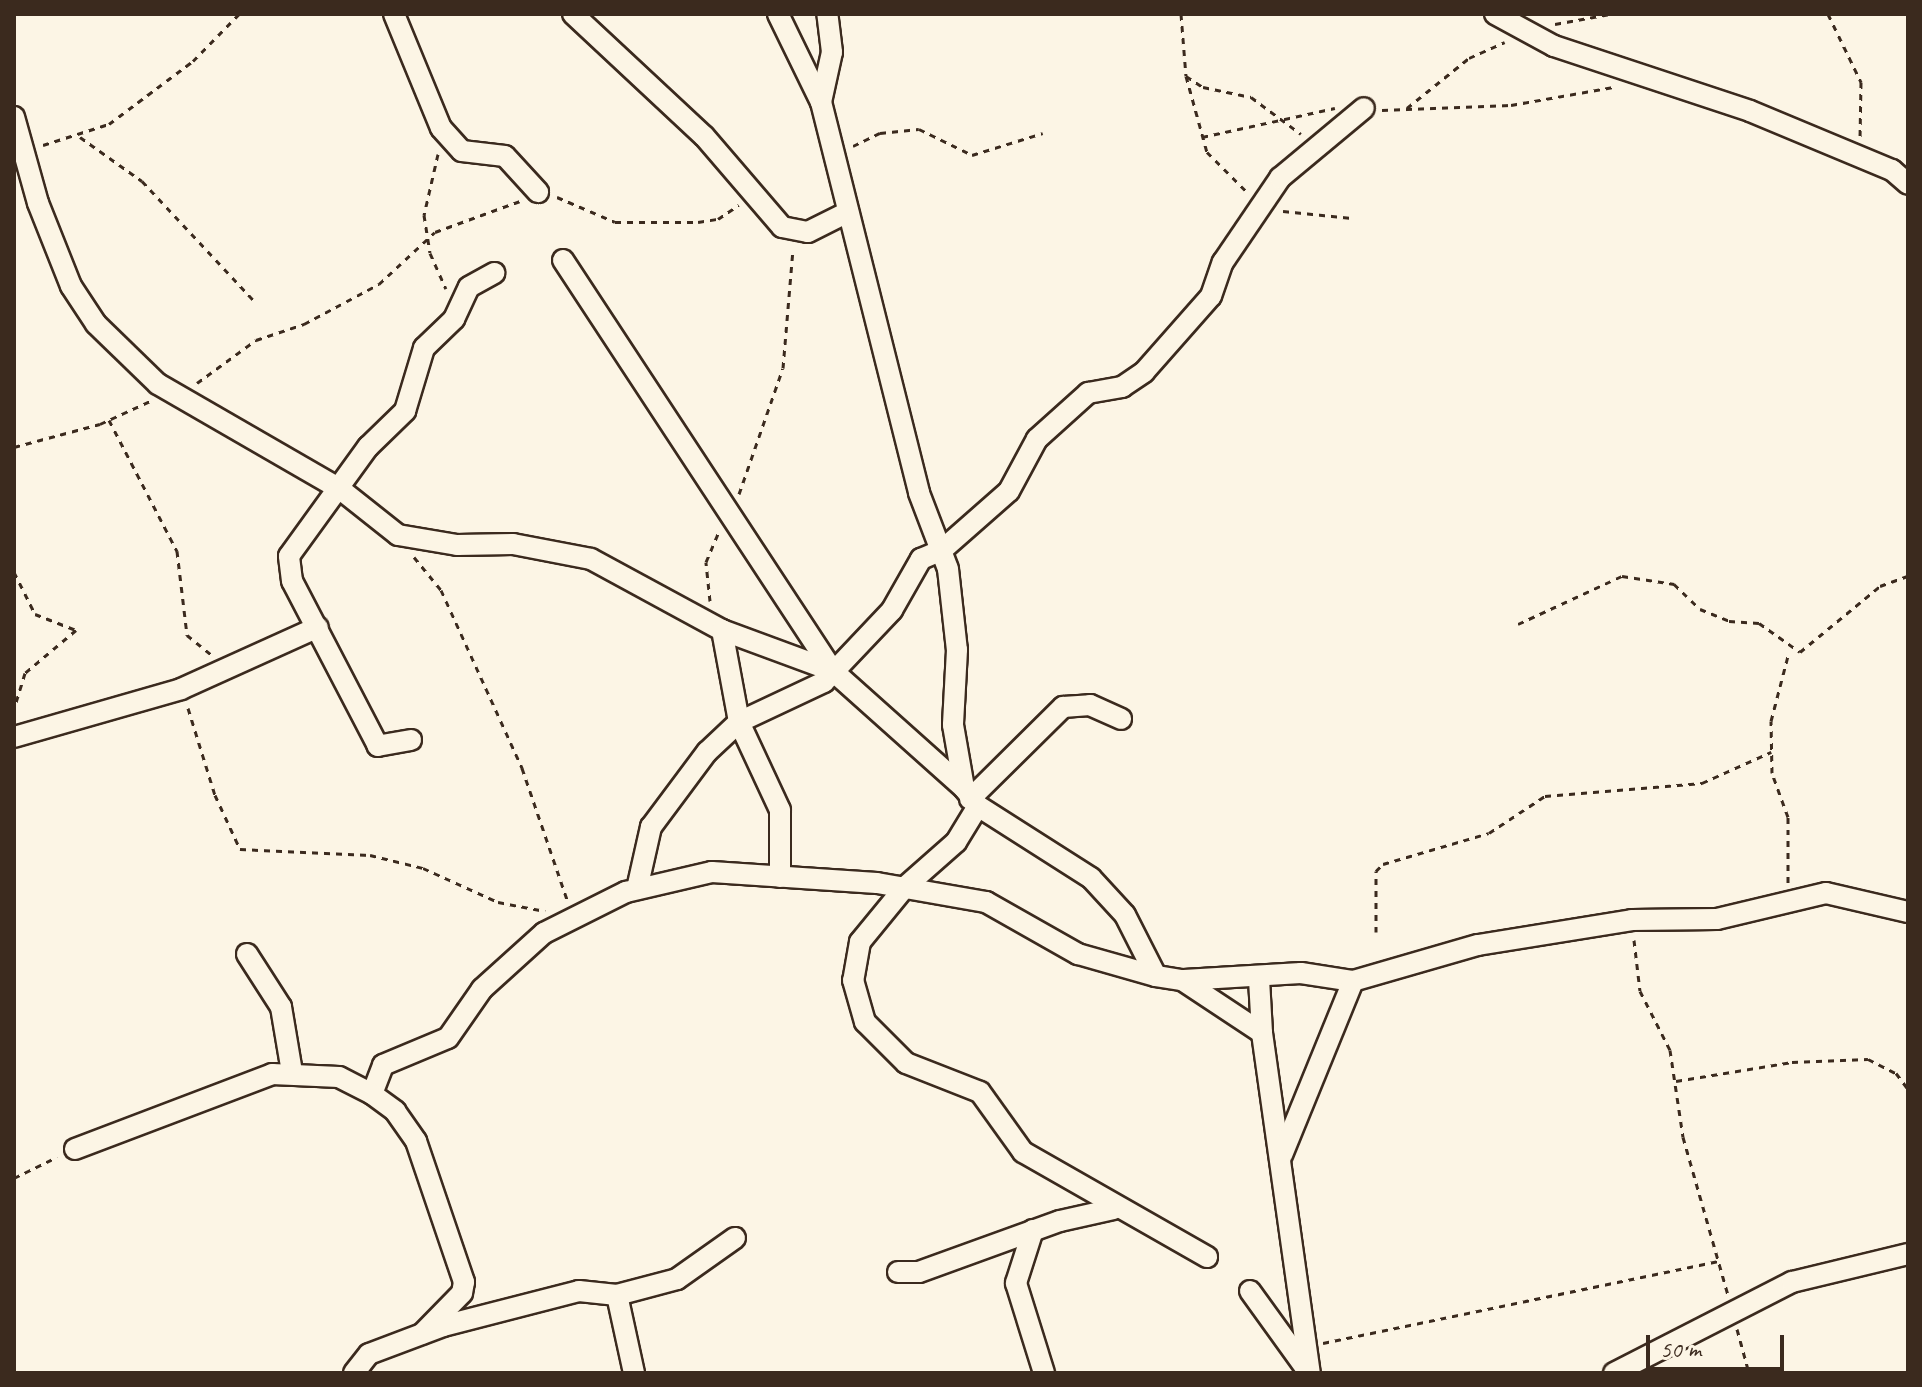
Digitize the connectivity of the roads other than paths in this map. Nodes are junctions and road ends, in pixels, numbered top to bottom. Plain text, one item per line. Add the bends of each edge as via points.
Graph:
1 (394, 14) edge
2 (573, 14) edge
3 (778, 14) edge
4 (827, 14) edge
5 (1495, 14) edge
6 (821, 102) junction
7 (1364, 108) road end
8 (14, 117) edge
9 (1900, 174) edge
10 (1908, 184) edge
11 (538, 192) road end
12 (848, 212) junction
13 (563, 260) dead end
14 (494, 273) dead end
15 (340, 489) junction
16 (942, 550) junction
17 (318, 627) junction
18 (722, 630) junction
19 (833, 671) junction
20 (1121, 719) dead end
21 (739, 722) junction
22 (14, 737) edge
23 (411, 740) dead end
24 (970, 798) junction
25 (780, 877) junction
26 (905, 887) junction
27 (637, 889) junction
28 (1908, 912) edge
29 (247, 954) dead end
30 (1156, 976) junction
31 (1259, 979) junction
32 (1182, 980) junction
33 (1353, 981) junction
34 (1262, 1033) junction
35 (292, 1072) junction
36 (372, 1094) junction
37 (75, 1149) road end
38 (1281, 1158) junction
39 (1114, 1209) junction
40 (1033, 1230) junction
41 (735, 1238) dead end
42 (1908, 1254) edge
43 (1207, 1257) dead end
44 (898, 1272) dead end
45 (1250, 1291) dead end
46 (617, 1295) junction
47 (422, 1334) junction
48 (354, 1373) edge
49 (634, 1373) edge
50 (1044, 1373) edge
51 (1310, 1373) edge
52 (1614, 1373) edge

1 - 11 street via 441,128 462,151 505,156
2 - 12 street via 704,136 792,232 826,225
3 - 6 street
4 - 6 street via 832,52
5 - 9 street via 1519,29 1647,81 1750,111
6 - 12 street
7 - 16 street via 1289,169 1223,262 1211,296 1172,343 1122,387 1088,393 1037,439 1009,491
8 - 15 street via 54,246 87,311 146,374
9 - 10 street
12 - 16 street via 919,493
13 - 19 street
14 - 15 street via 469,287 457,314 424,348 405,411 368,447
15 - 17 street via 304,529 289,556 292,581
15 - 18 street via 398,535 457,545 513,544 591,559
16 - 19 street via 921,559 892,610
16 - 24 street via 956,616 953,725
17 - 22 street via 181,689
17 - 23 street via 378,746
18 - 19 street
18 - 21 street
19 - 21 street via 824,682
19 - 24 street
20 - 24 street via 1090,705 1063,707
21 - 25 street via 780,810
21 - 27 street via 707,752 651,827
24 - 26 street via 956,842
24 - 30 street via 1091,878 1125,915
25 - 26 street
25 - 27 street via 712,872
26 - 30 street via 986,902 1078,954
26 - 39 street via 875,919 853,962 865,1022 906,1063 980,1092 1023,1152
27 - 36 street via 576,915 493,978 448,1038 383,1065
28 - 33 street via 1841,894 1788,898 1717,919 1632,920 1478,945
29 - 35 street via 281,1007
30 - 32 street
31 - 32 street
31 - 33 street via 1301,973
31 - 34 street
32 - 34 street
33 - 38 street
34 - 38 street
35 - 36 street via 339,1077
35 - 37 street via 251,1078
36 - 47 street via 395,1111 416,1141 464,1282 462,1293
38 - 51 street
39 - 40 street
39 - 43 street
40 - 44 street via 937,1267
40 - 50 street via 1016,1283
41 - 46 street via 677,1279
42 - 52 street via 1816,1274 1731,1309
45 - 51 street
46 - 47 street via 560,1293
46 - 49 street
47 - 48 street via 369,1354

